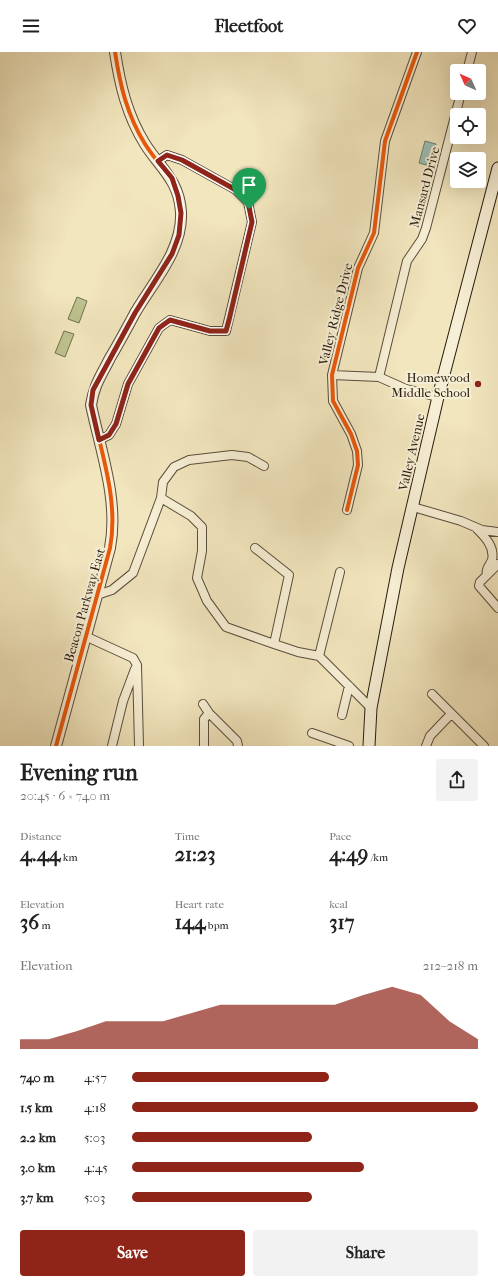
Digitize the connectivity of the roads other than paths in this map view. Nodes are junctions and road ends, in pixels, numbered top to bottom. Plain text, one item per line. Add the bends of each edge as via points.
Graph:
1 (115, 52) edge
2 (418, 52) edge
3 (472, 52) edge
4 (469, 64) edge
5 (459, 100) edge
6 (158, 161) junction
7 (498, 168) edge
8 (332, 375) junction
9 (379, 377) junction
10 (438, 396) junction
11 (99, 440) junction
12 (264, 466) dead end
13 (161, 498) junction
14 (413, 507) junction
15 (347, 510) dead end
16 (476, 527) junction
17 (498, 532) edge
18 (255, 548) dead end
19 (498, 557) edge
20 (498, 564) edge
21 (340, 572) dead end
22 (487, 572) junction
23 (97, 596) junction
24 (498, 608) edge
25 (85, 636) junction
26 (274, 644) junction
27 (319, 656) junction
28 (137, 665) junction
29 (349, 686) junction
30 (432, 694) dead end
31 (203, 704) dead end
32 (371, 708) junction
33 (209, 713) junction
34 (451, 714) junction
35 (342, 715) dead end
36 (312, 733) dead end
37 (56, 746) edge
38 (112, 746) edge
39 (139, 746) edge
40 (204, 746) edge
41 (238, 746) edge
42 (349, 746) edge
43 (369, 746) edge
44 (426, 746) edge
45 (484, 746) edge

1 - 6 street, Beacon Parkway East via 121,90 128,112 145,144
2 - 8 street, Valley Ridge Drive via 385,141 374,232 358,268
3 - 4 street
5 - 9 street, Mansard Drive via 426,228 422,239 406,261
6 - 11 street, Beacon Parkway East via 172,178 178,196 181,213 179,235 172,254 135,313 93,390 91,405
6 - 11 street via 167,155 182,160 236,190 248,202 252,222 226,331 210,331 170,320 159,328 128,384 116,424 109,435
7 - 10 main road, Valley Avenue
8 - 9 street, Valley Ridge Drive
8 - 15 street, Valley Ridge Drive via 332,401 351,434 357,451 358,465
9 - 10 street, Valley Ridge Drive via 406,389
10 - 14 main road, Valley Avenue
11 - 23 street, Beacon Parkway East via 113,506 114,528
12 - 13 street via 248,457 232,455 189,460 174,467 163,482
13 - 23 street via 133,573 112,590
13 - 26 street via 191,516 202,527 202,551 197,578 207,601 226,627
14 - 16 street
14 - 32 main road, Valley Avenue via 398,568
16 - 17 street
16 - 22 street via 488,540 491,549 492,561
18 - 26 street via 290,575
19 - 22 street
20 - 22 street
21 - 27 street
22 - 24 street via 479,586
23 - 25 street, Beacon Parkway East
25 - 28 street via 133,658
25 - 37 street, Beacon Parkway East
26 - 27 street
27 - 29 street
28 - 38 street via 123,701
28 - 39 street
29 - 32 street
29 - 35 street
30 - 34 street
31 - 33 street
32 - 43 main road, Valley Avenue
33 - 40 street via 204,719
33 - 41 street
34 - 44 street via 430,736
34 - 45 street
36 - 42 street

